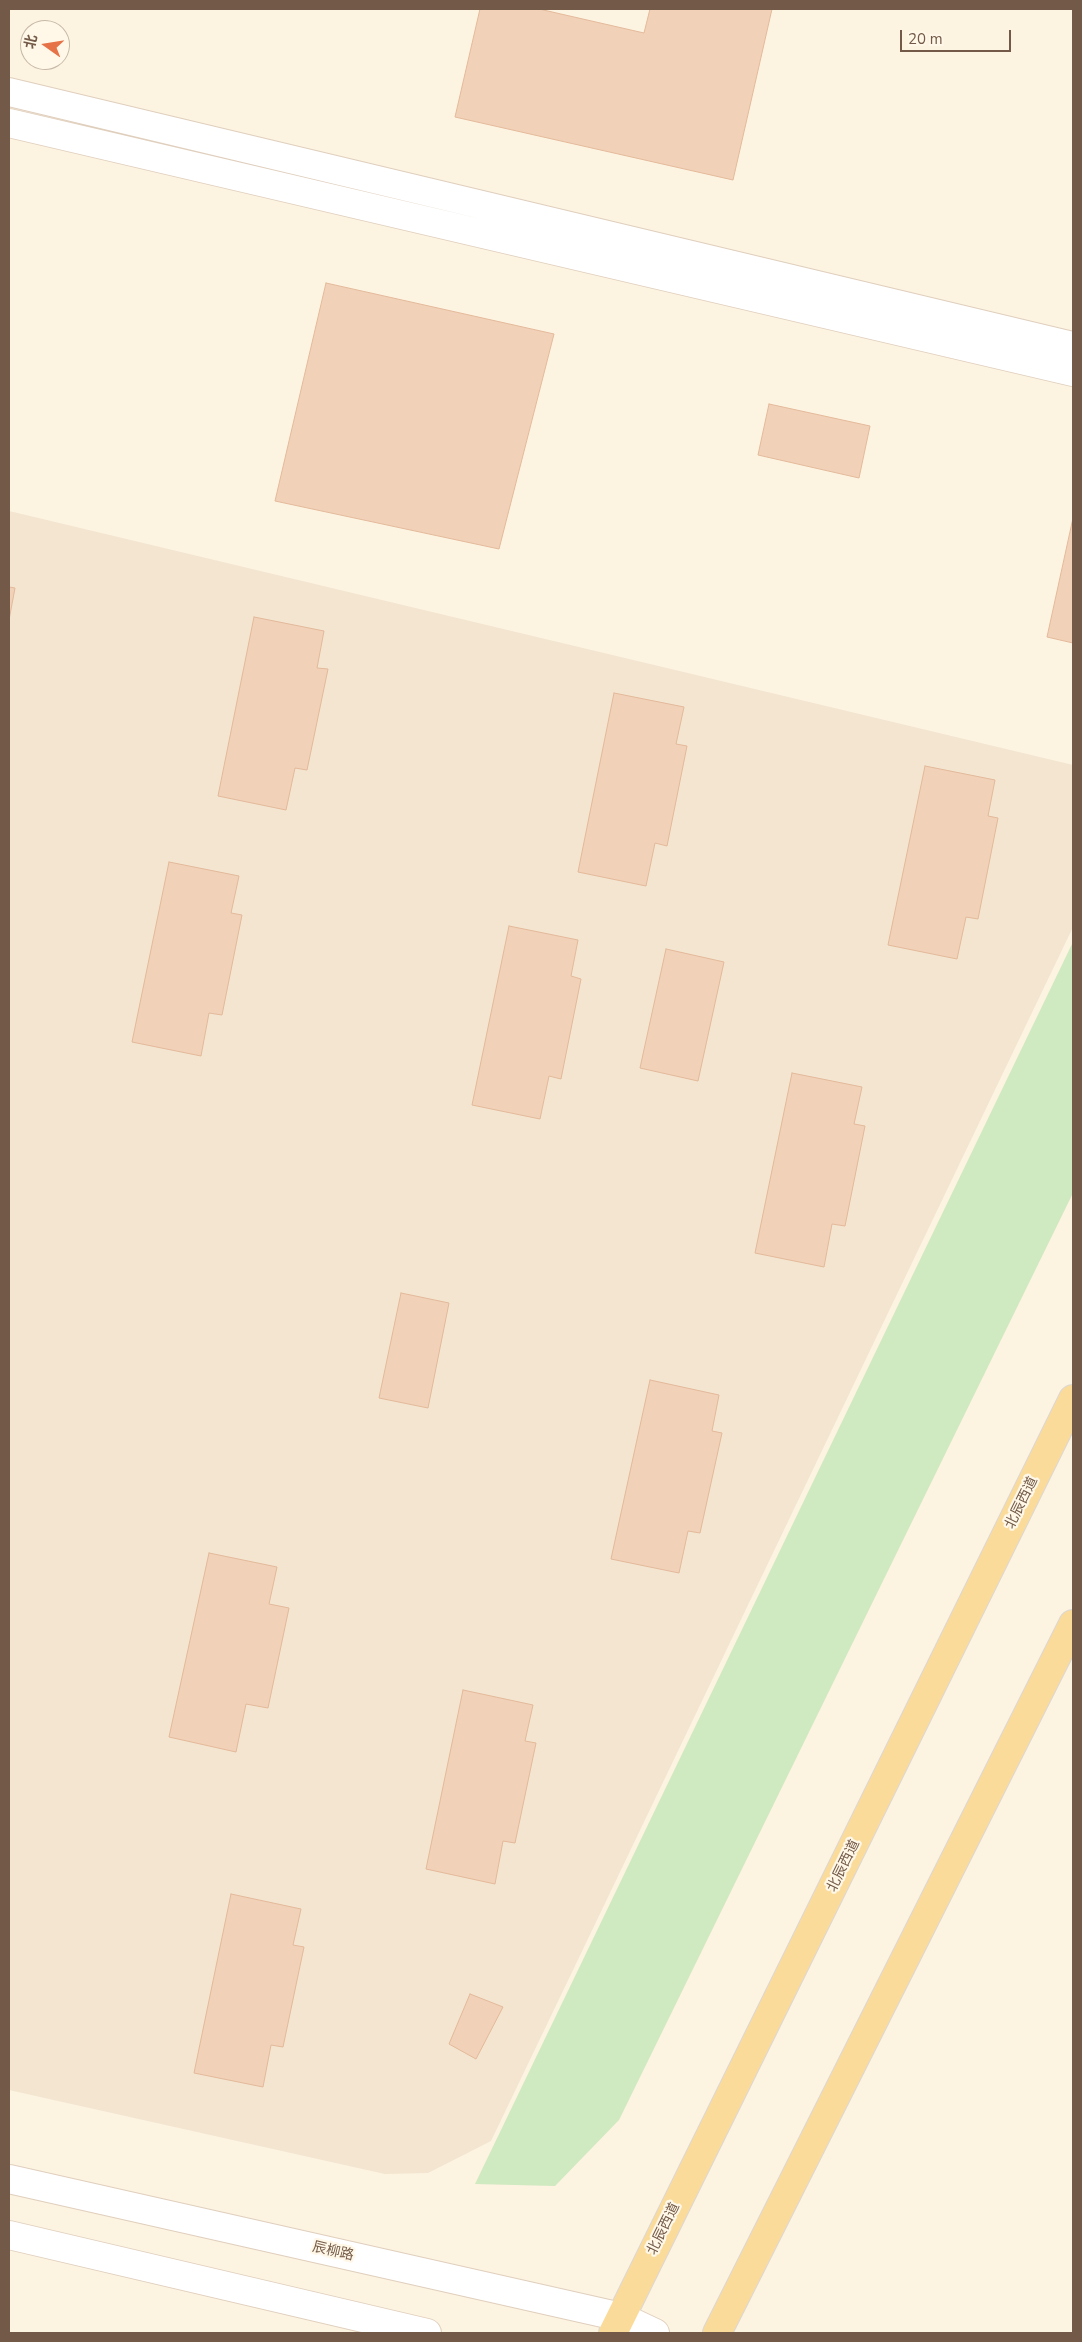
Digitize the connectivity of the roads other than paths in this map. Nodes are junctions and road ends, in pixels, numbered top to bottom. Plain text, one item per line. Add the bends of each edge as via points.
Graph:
1 (9, 92) edge
2 (9, 123) edge
3 (1073, 346) edge
4 (1073, 372) edge
5 (1073, 1399) edge
6 (1073, 1624) edge
7 (9, 2179) edge
8 (9, 2235) edge
9 (617, 2325) edge
10 (427, 2333) edge
11 (655, 2333) edge
12 (717, 2333) edge

1 - 3 street
2 - 4 street
5 - 9 main road, 北辰西道
6 - 12 main road
7 - 9 street, 辰柳路
8 - 10 street
9 - 11 street, 辰柳路

